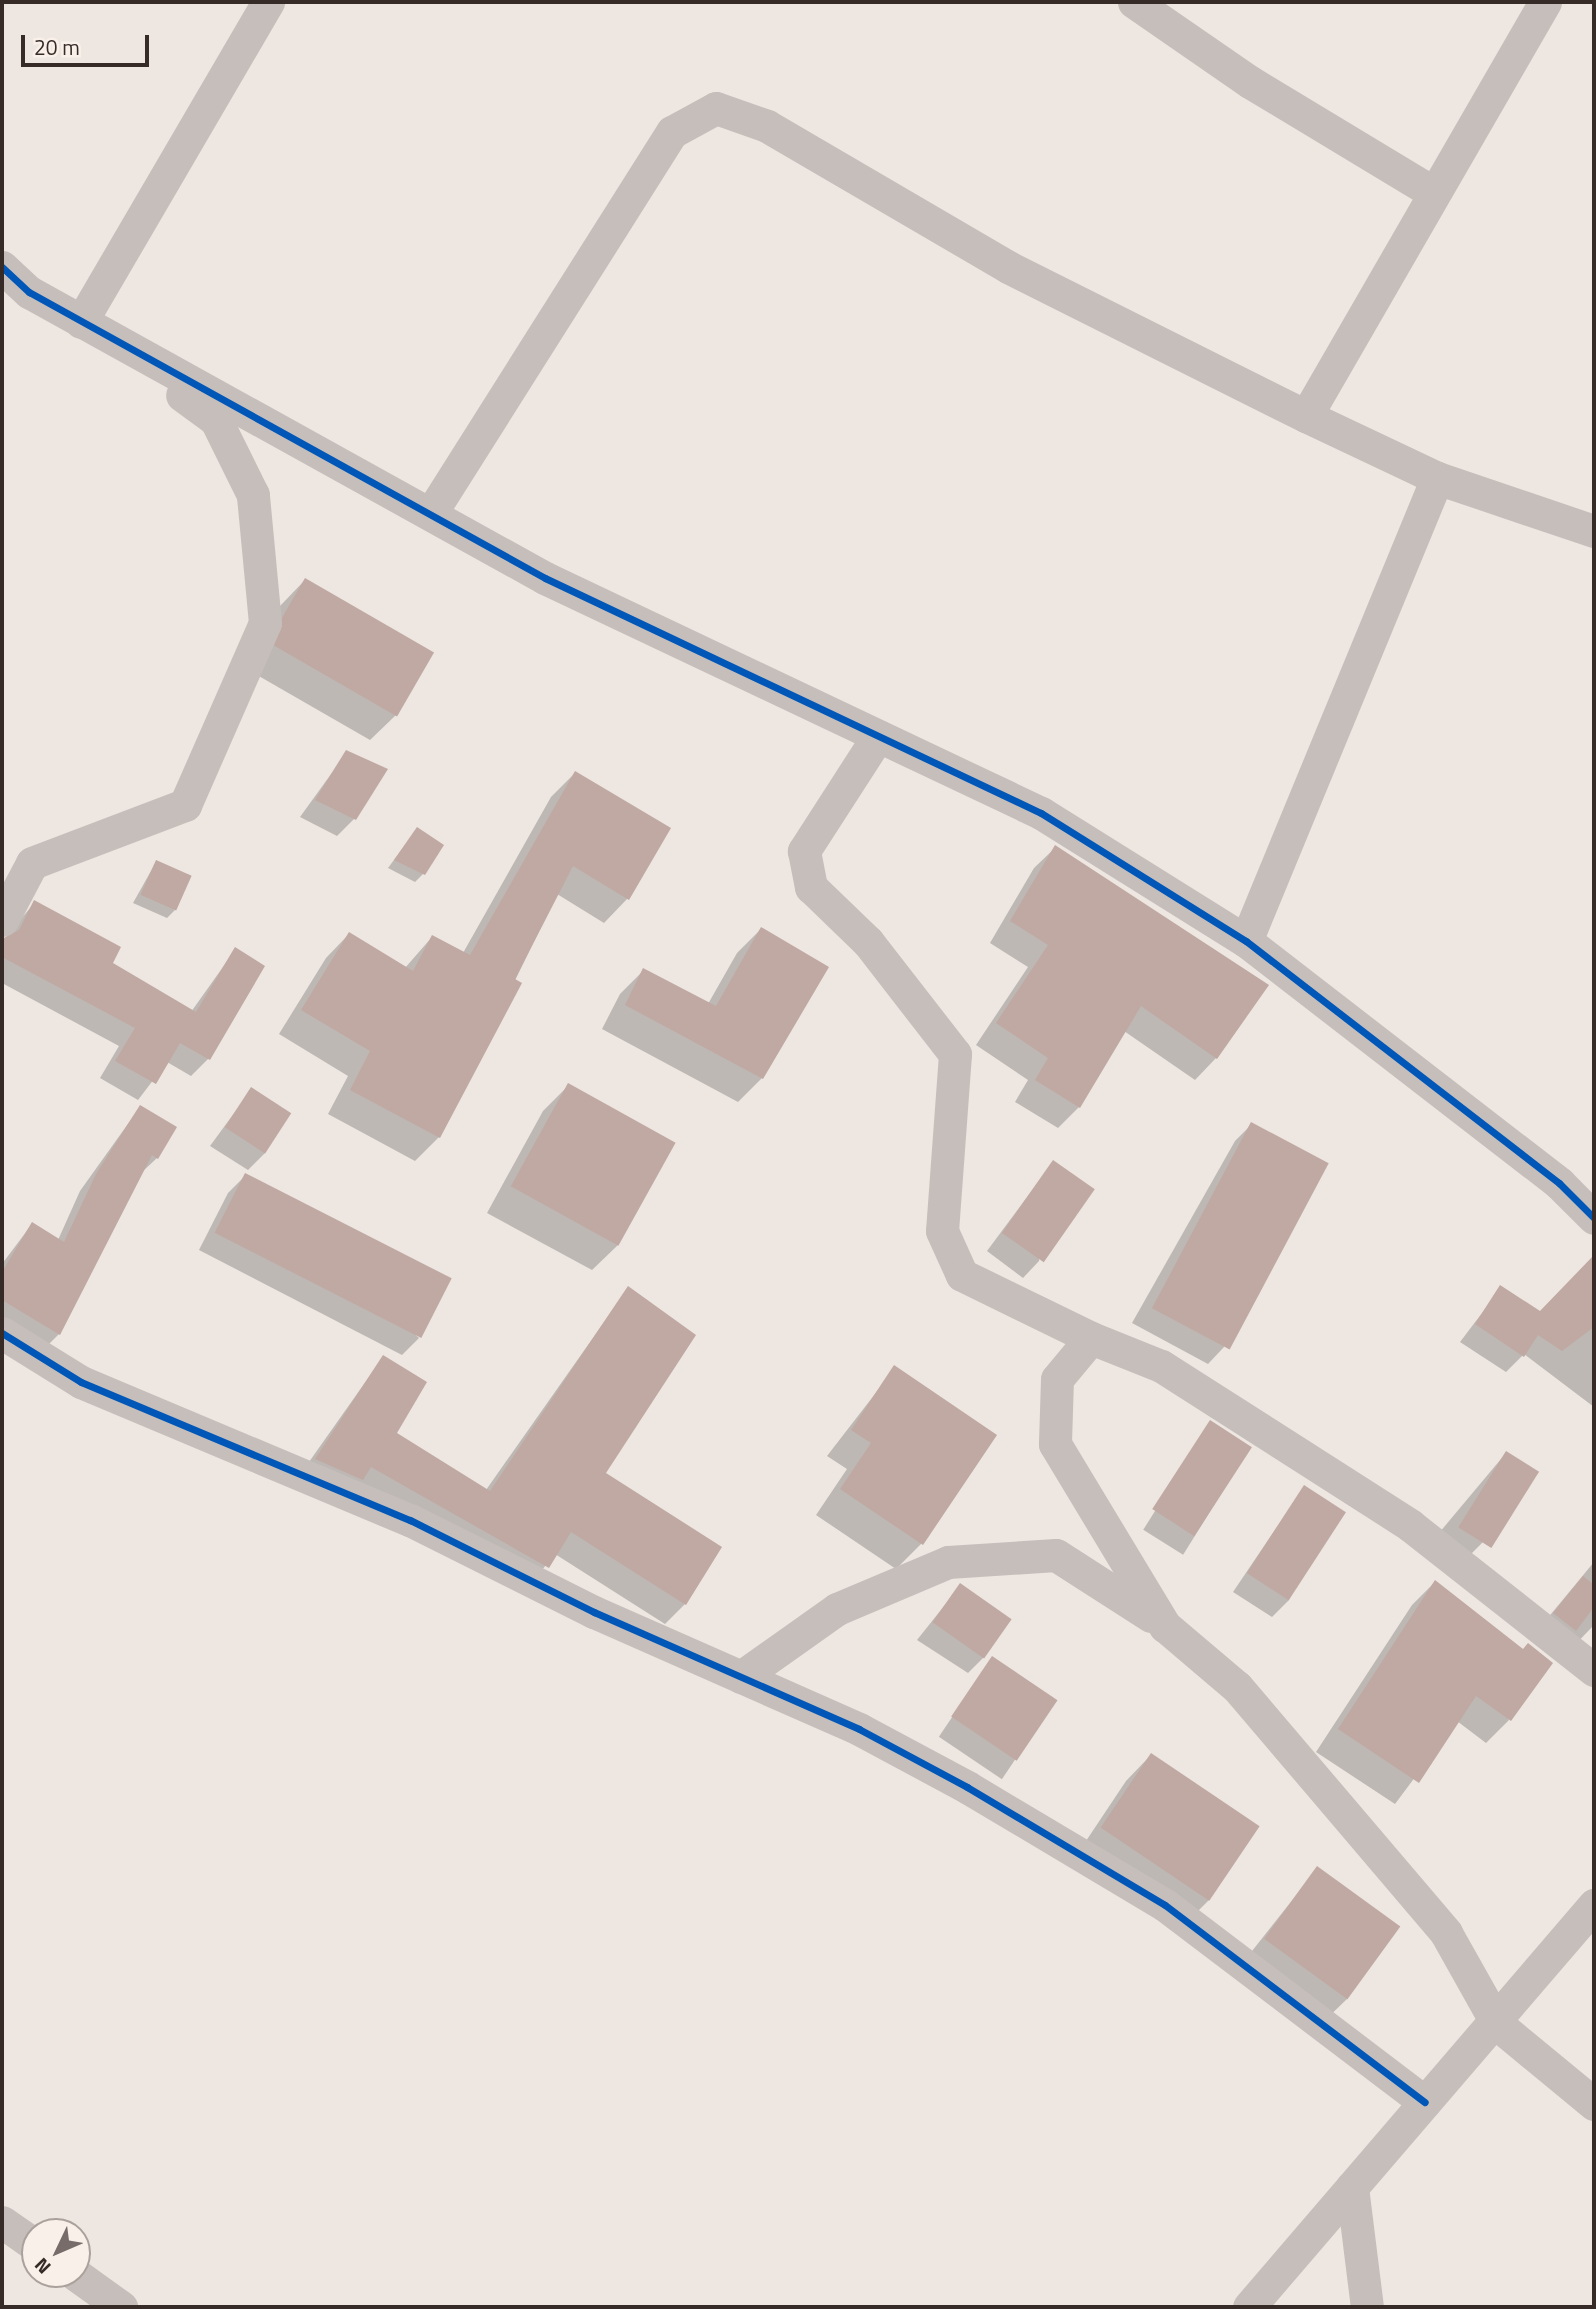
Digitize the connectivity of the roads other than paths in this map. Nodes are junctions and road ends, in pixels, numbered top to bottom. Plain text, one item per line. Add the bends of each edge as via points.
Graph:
1 (268, 2) edge
2 (1134, 2) edge
3 (1545, 2) edge
4 (1434, 193) junction
5 (2, 267) edge
6 (81, 322) junction
7 (1306, 416) junction
8 (1437, 478) junction
9 (431, 513) junction
10 (1594, 531) edge
11 (878, 736) junction
12 (2, 920) edge
13 (1246, 941) junction
14 (1594, 1218) edge
15 (2, 1333) edge
16 (1091, 1338) junction
17 (1165, 1626) junction
18 (1594, 1670) edge
19 (741, 1677) junction
20 (1594, 1905) edge
21 (1497, 2024) junction
22 (1425, 2102) junction
23 (1594, 2104) edge
24 (1352, 2187) junction
25 (2, 2222) edge
26 (21, 2235) edge
27 (91, 2285) edge
28 (121, 2307) edge
29 (1249, 2307) edge
30 (1367, 2307) edge

1 - 6 street
2 - 4 street via 1250,82
3 - 4 street
4 - 7 street
5 - 6 street via 29,292
6 - 9 street
6 - 12 street via 216,420 253,495 265,623 185,805 32,863
7 - 8 street
7 - 9 street via 1008,267 767,126 716,108 672,132
8 - 10 street
8 - 13 street
9 - 11 street via 545,578
11 - 13 street via 1041,814
11 - 16 street via 804,851 811,887 868,942 955,1054 942,1231 962,1275
13 - 14 street via 1559,1183
15 - 19 street via 81,1382 410,1520
16 - 17 street via 1057,1379 1055,1444
16 - 18 street via 1161,1366 1410,1525
17 - 19 street via 1056,1555 948,1562 837,1609
17 - 21 street via 1237,1687 1446,1933
19 - 22 street via 968,1787 1165,1905
20 - 21 street
21 - 22 street
21 - 23 street
22 - 24 street
24 - 29 street
24 - 30 street
25 - 26 street
27 - 28 street

